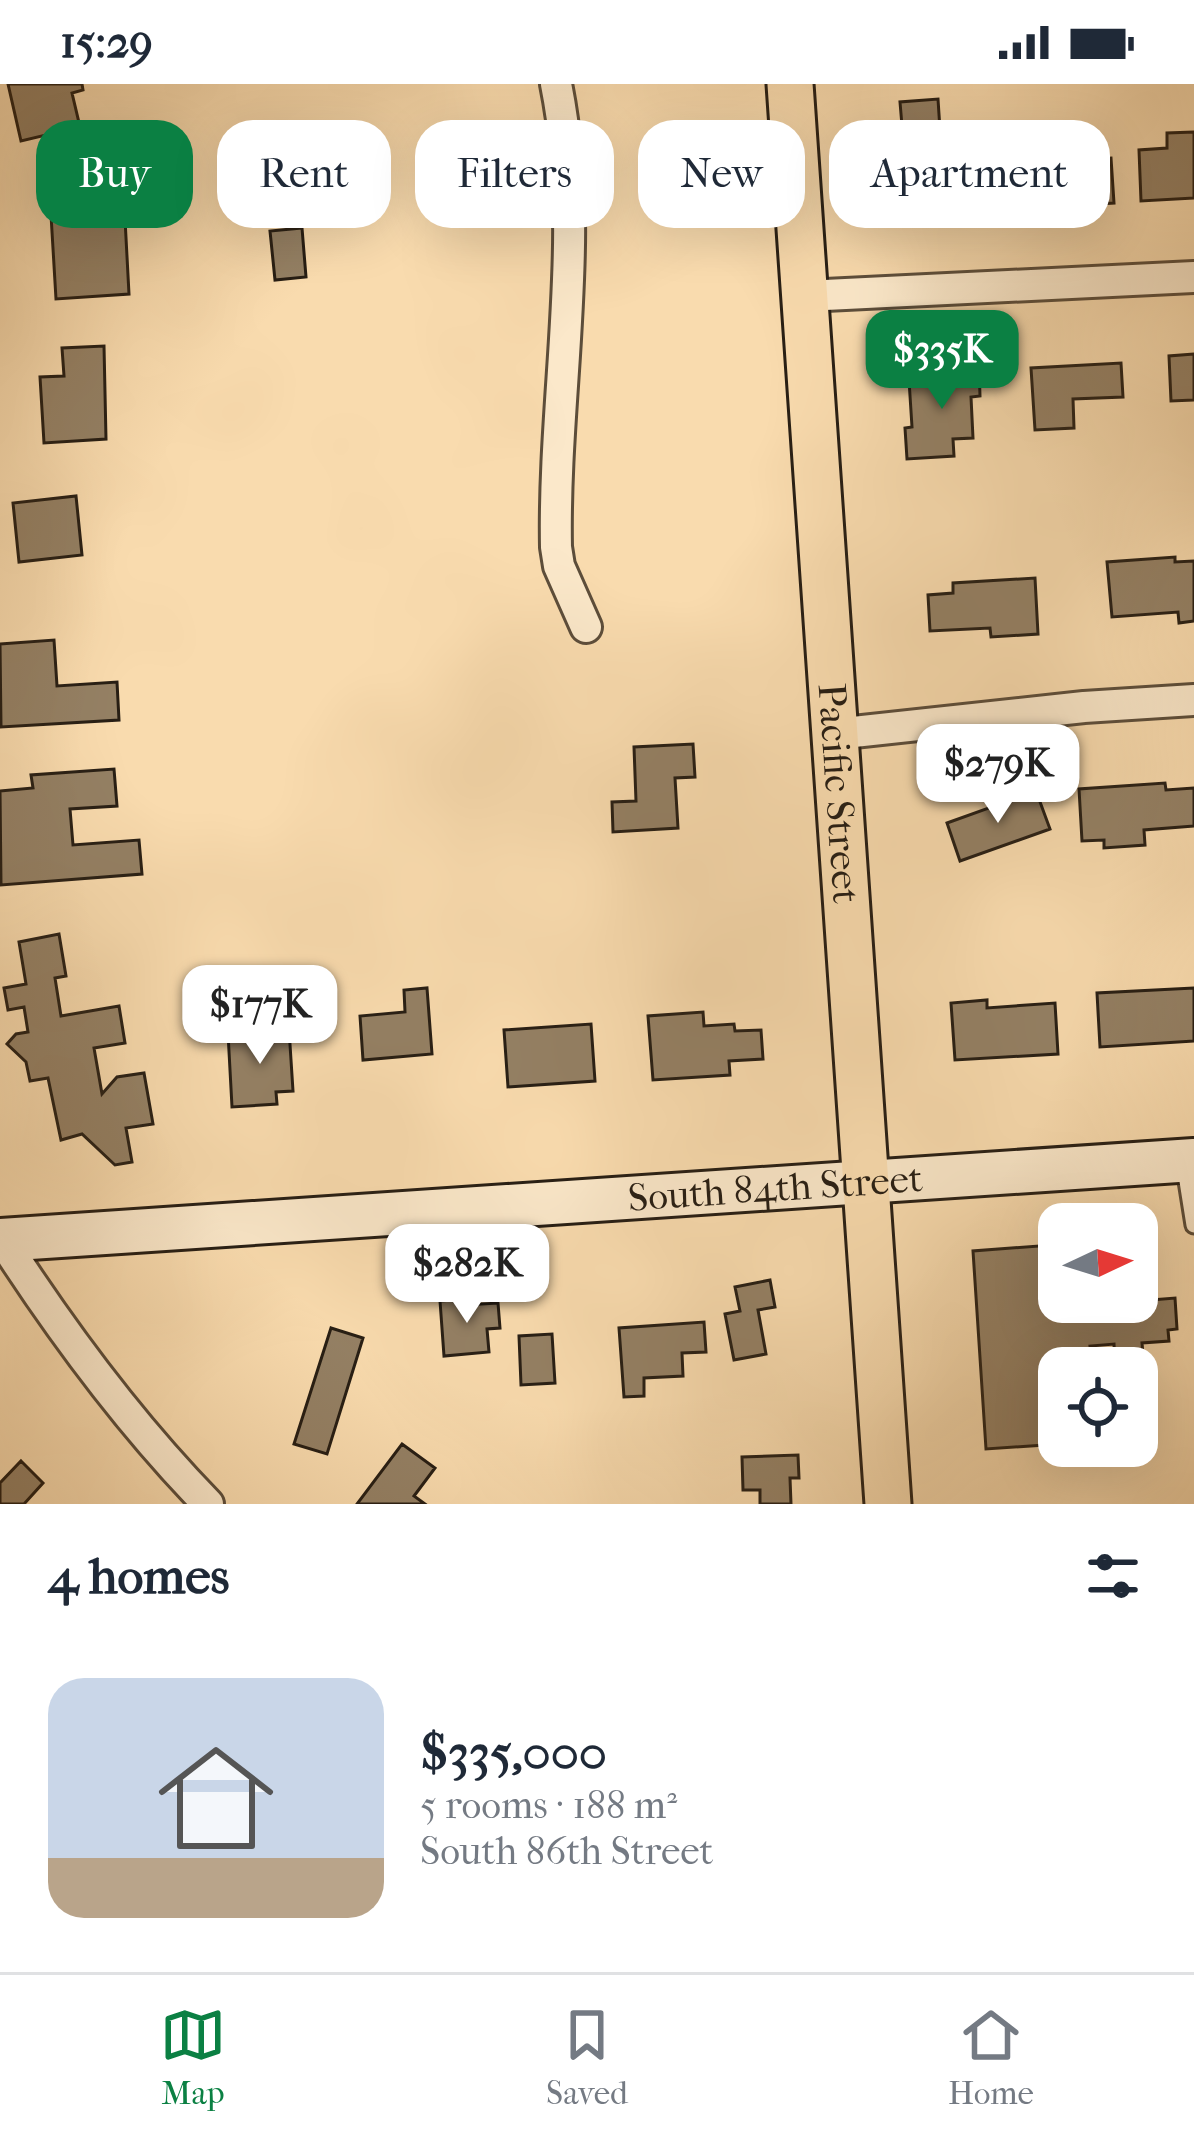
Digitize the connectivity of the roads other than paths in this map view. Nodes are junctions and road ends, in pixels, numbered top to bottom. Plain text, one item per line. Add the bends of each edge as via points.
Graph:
1 (556, 84) edge
2 (790, 84) edge
3 (1194, 277) edge
4 (805, 296) junction
5 (586, 627) dead end
6 (1194, 700) edge
7 (835, 734) junction
8 (1189, 1160) edge
9 (866, 1184) junction
10 (1194, 1225) edge
11 (1, 1238) edge
12 (208, 1504) edge
13 (888, 1504) edge

1 - 5 street via 570,276 556,547
2 - 4 main road, Pacific Street
3 - 4 street
4 - 7 main road, Pacific Street
6 - 7 street
7 - 9 main road, Pacific Street
8 - 9 main road, South 84th Street
8 - 10 lane
9 - 11 main road, South 84th Street
9 - 13 main road, Pacific Street
11 - 12 street via 74,1347

